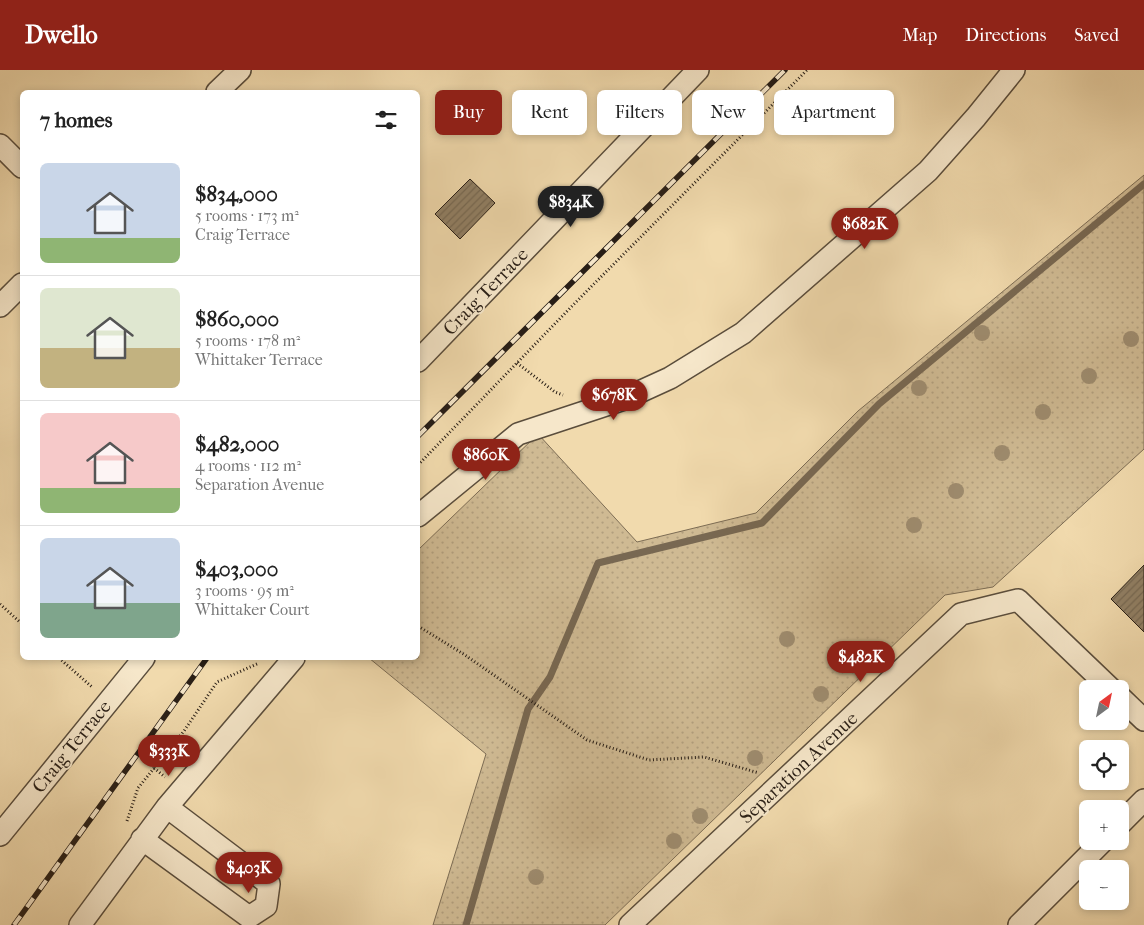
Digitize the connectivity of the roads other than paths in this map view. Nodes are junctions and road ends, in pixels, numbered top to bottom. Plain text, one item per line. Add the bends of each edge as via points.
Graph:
1 (240, 70) edge
2 (698, 70) edge
3 (1014, 70) edge
4 (219, 90) edge
5 (0, 145) edge
6 (20, 165) edge
7 (20, 286) edge
8 (0, 306) edge
9 (420, 359) edge
10 (420, 514) edge
11 (142, 660) edge
12 (292, 660) edge
13 (1102, 680) edge
14 (1129, 706) edge
15 (1144, 720) edge
16 (1144, 800) edge
17 (167, 807) junction
18 (1129, 815) edge
19 (0, 836) edge
20 (142, 840) junction
21 (1094, 850) edge
22 (80, 925) edge
23 (630, 925) edge
24 (1019, 925) edge

1 - 4 street
2 - 9 street, Craig Terrace
3 - 10 street via 928,171 743,333 670,378 624,399 518,434
5 - 6 street
7 - 8 street
11 - 19 street, Craig Terrace
12 - 17 street
13 - 23 street, Separation Avenue via 1018,600 961,614
14 - 15 street
16 - 18 street
17 - 20 street
17 - 20 street via 269,884 266,906 249,916
20 - 22 street
21 - 24 street

